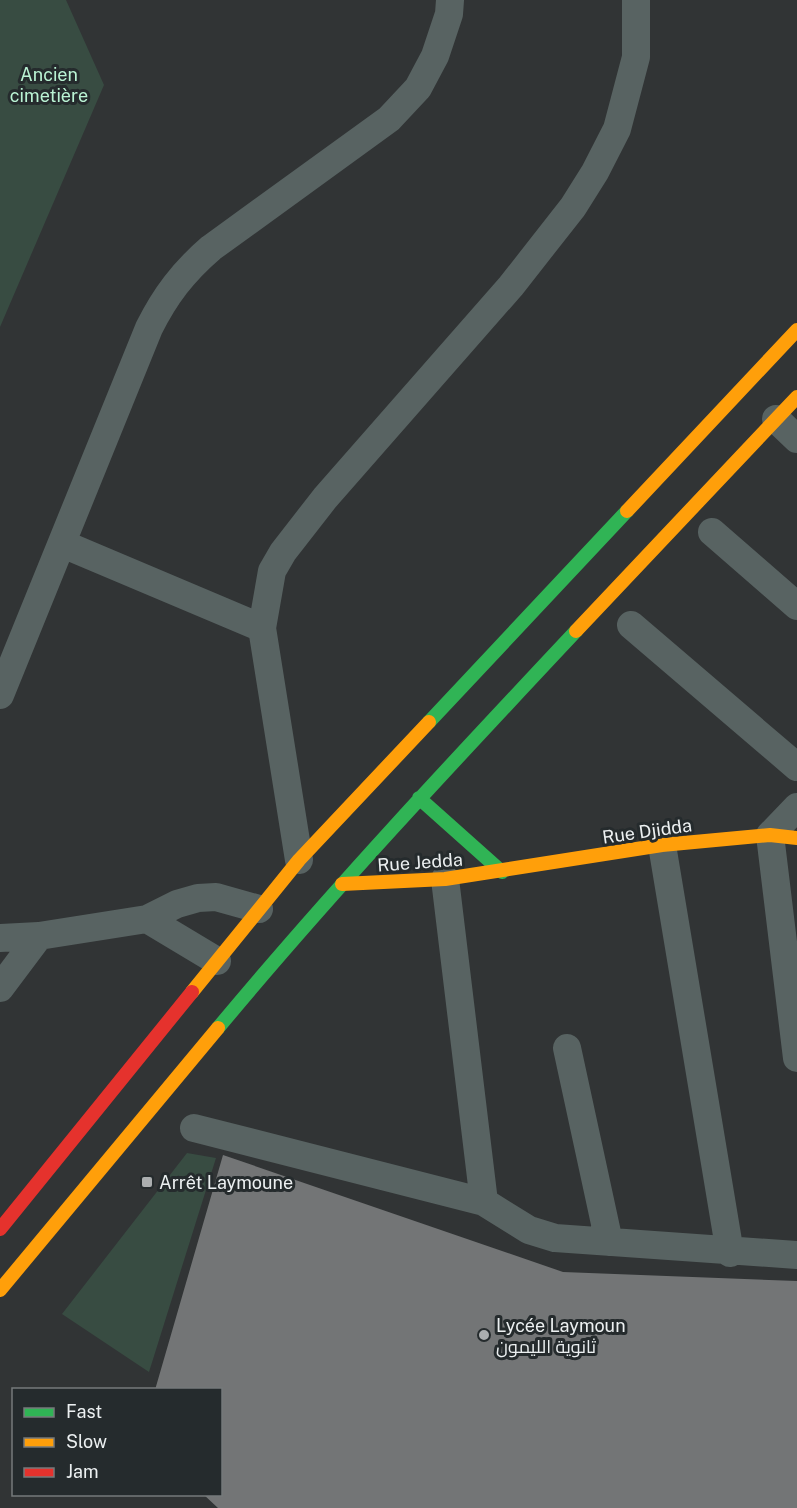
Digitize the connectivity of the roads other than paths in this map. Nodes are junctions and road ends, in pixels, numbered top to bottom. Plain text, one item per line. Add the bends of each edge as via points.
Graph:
1 (450, 0) edge
2 (636, 0) edge
3 (797, 330) edge
4 (797, 396) edge
5 (776, 420) junction
6 (797, 439) edge
7 (712, 532) dead end
8 (63, 544) junction
9 (797, 606) edge
10 (631, 625) dead end
11 (261, 628) junction
12 (0, 695) edge
13 (797, 767) edge
14 (419, 798) junction
15 (797, 807) edge
16 (784, 837) edge
17 (662, 845) junction
18 (299, 860) junction
19 (502, 872) junction
20 (445, 879) junction
21 (342, 884) junction
22 (260, 909) junction
23 (147, 919) junction
24 (39, 936) junction
25 (0, 938) edge
26 (217, 961) junction
27 (0, 988) edge
28 (567, 1048) dead end
29 (797, 1058) edge
30 (194, 1128) dead end
31 (484, 1202) junction
32 (0, 1229) edge
33 (609, 1242) junction
34 (730, 1252) junction
35 (797, 1256) edge
36 (0, 1290) edge

1 - 8 street via 435,56 418,88 396,111 211,248 190,266 163,300
2 - 11 street via 636,57 617,129 595,172 573,207 511,286 325,498 283,552 272,571
3 - 18 main road
4 - 5 main road
5 - 6 street
5 - 14 main road
7 - 9 street
8 - 11 street
8 - 12 street
10 - 13 street
11 - 18 street
14 - 19 main road
14 - 21 main road
15 - 16 street
16 - 17 main road, Rue Djidda
16 - 29 street
17 - 19 main road, Rue Djidda
17 - 34 street
18 - 22 main road
19 - 20 main road, Rue Jedda
20 - 21 main road, Rue Jedda
20 - 31 street
21 - 36 main road via 246,992
22 - 23 street via 216,897 198,898
22 - 26 main road
23 - 24 street
23 - 26 street
24 - 25 street
24 - 27 street
26 - 32 main road
28 - 33 street
30 - 31 street
31 - 33 street via 529,1230 555,1238
33 - 34 street
34 - 35 street

